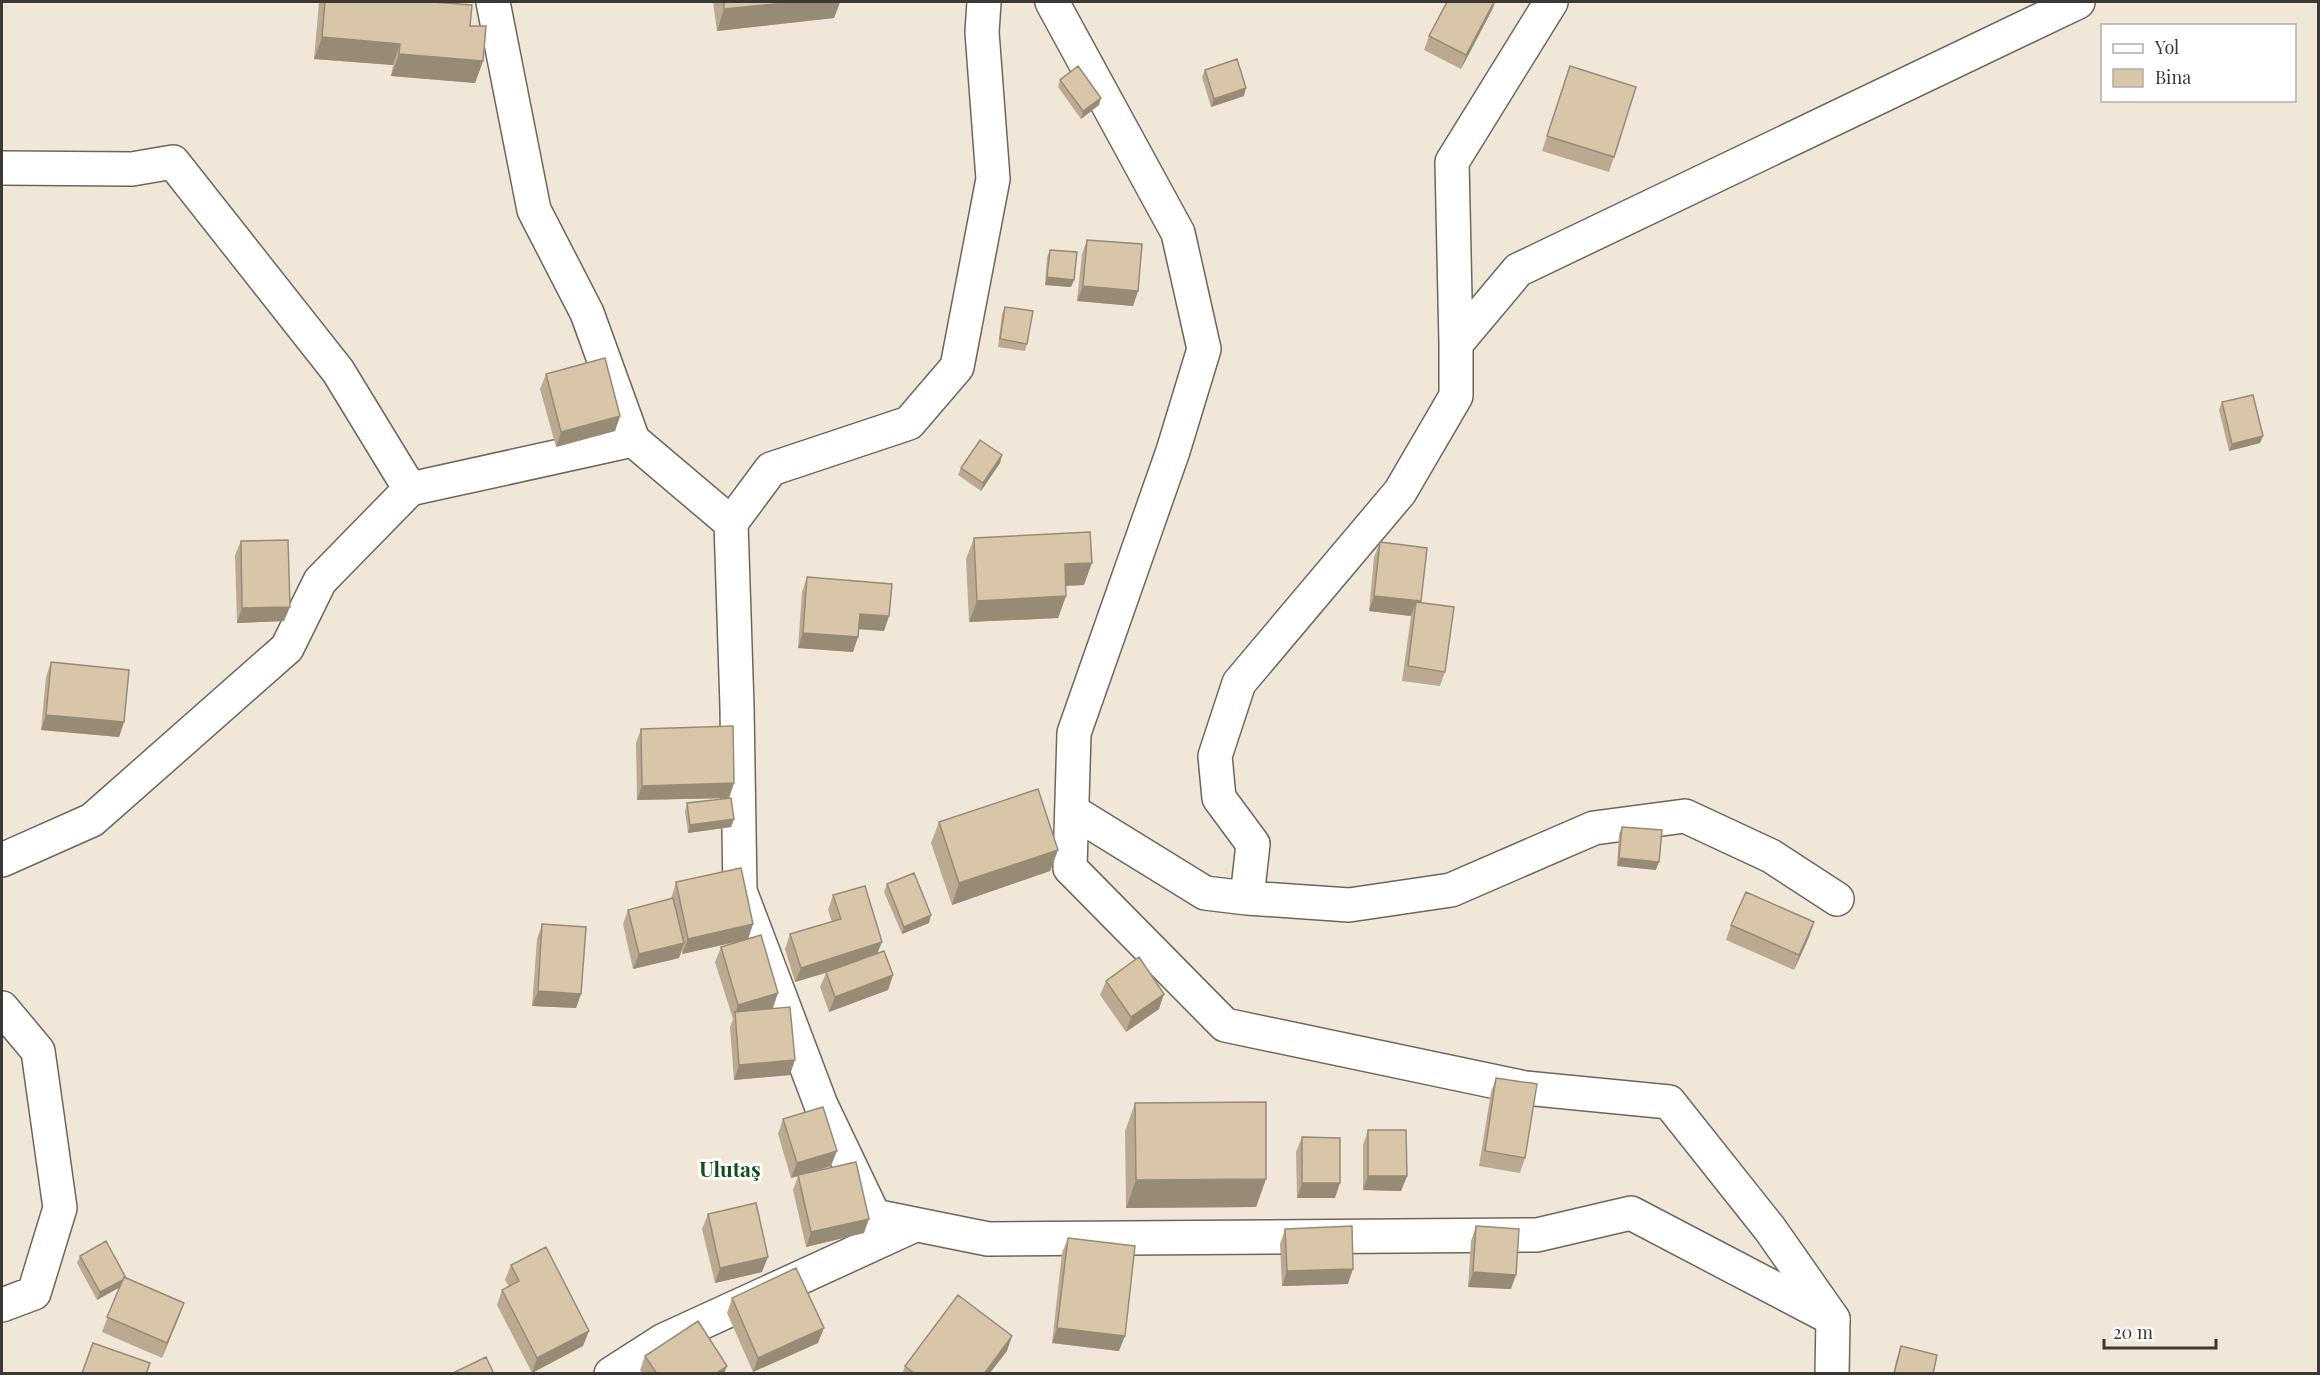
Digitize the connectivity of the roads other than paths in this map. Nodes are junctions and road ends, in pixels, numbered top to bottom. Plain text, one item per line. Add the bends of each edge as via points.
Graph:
1 (493, 2) edge
2 (984, 2) edge
3 (1052, 2) edge
4 (1551, 2) edge
5 (2078, 2) edge
6 (2, 168) edge
7 (1456, 344) junction
8 (633, 440) junction
9 (410, 489) junction
10 (731, 523) junction
11 (1072, 811) junction
12 (2, 861) edge
13 (1246, 898) junction
14 (1837, 899) dead end
15 (2, 1008) edge
16 (915, 1225) junction
17 (2, 1305) edge
18 (1833, 1319) junction
19 (611, 1374) edge
20 (1832, 1374) edge

1 - 8 street via 534,210 587,313
2 - 10 street via 982,32 993,179 957,367 909,423 771,469
3 - 11 street via 1178,233 1204,349 1173,451 1074,733
4 - 7 street via 1452,162
5 - 7 street via 1518,270
6 - 9 street via 132,169 173,162 338,371
7 - 13 street via 1456,396 1400,492 1239,683 1215,756 1219,798 1253,844
8 - 9 street
8 - 10 street
9 - 12 street via 320,581 287,648 92,820
10 - 16 street via 740,891 821,1105 874,1216
11 - 13 street via 1205,893
11 - 18 street via 1070,868 1225,1025 1525,1088 1669,1102 1770,1229
13 - 14 street via 1349,905 1451,890 1594,828 1685,816 1771,856
15 - 17 street via 38,1051 60,1208 34,1293
16 - 18 street via 988,1239 1537,1235 1631,1213
16 - 19 street via 664,1340
18 - 20 street

